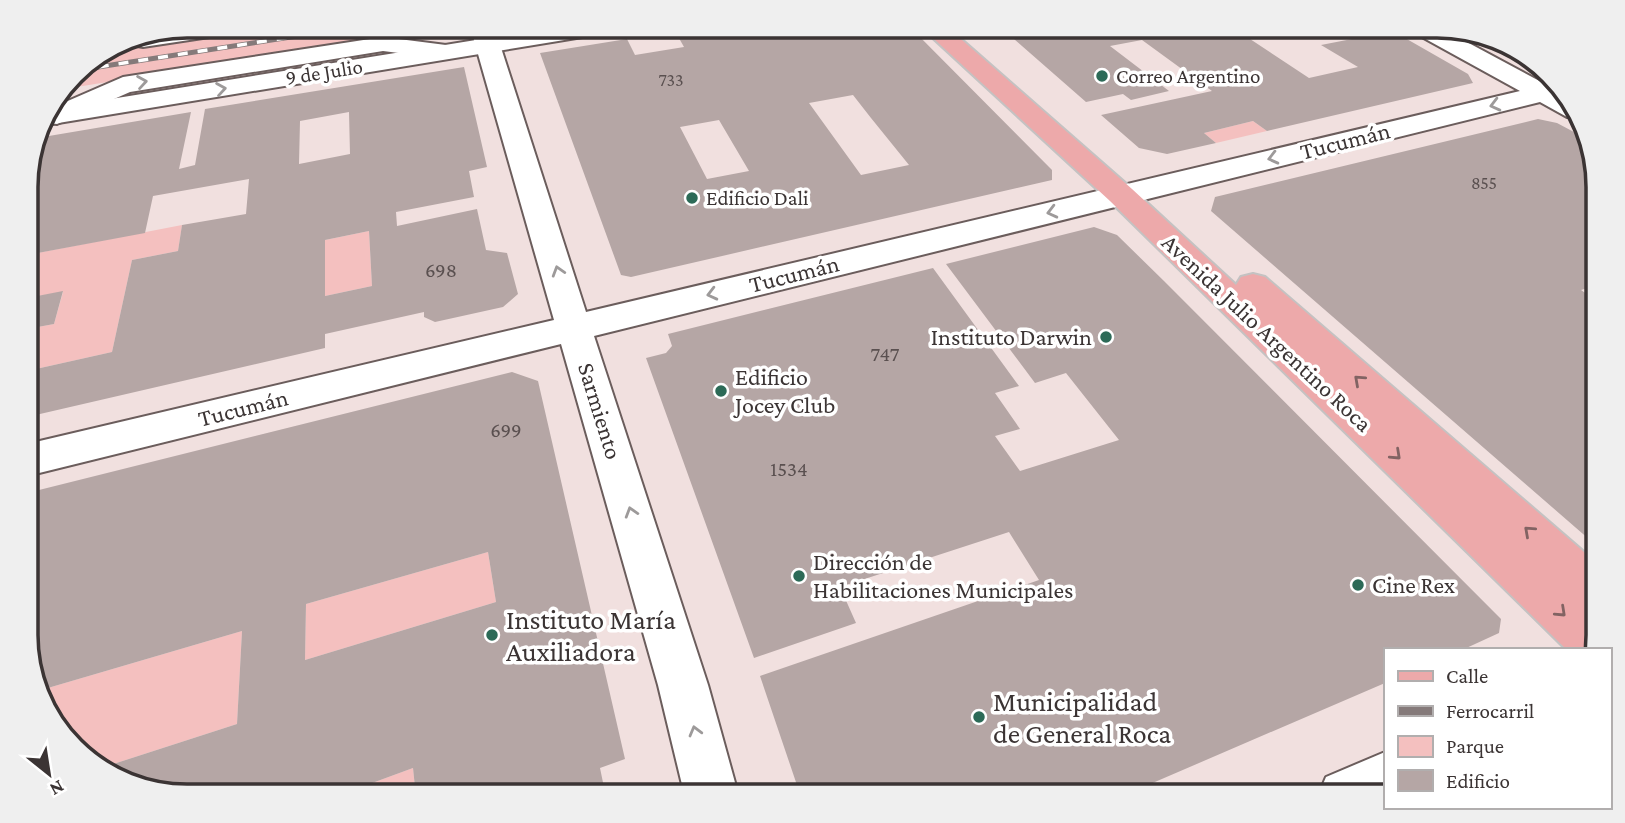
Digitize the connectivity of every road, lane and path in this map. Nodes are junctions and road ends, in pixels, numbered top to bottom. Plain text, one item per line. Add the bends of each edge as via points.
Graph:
1 (947, 38) edge
2 (978, 38) edge
3 (478, 39) edge
4 (486, 39) edge
5 (1445, 39) edge
6 (1550, 90) edge
7 (1551, 91) edge
8 (58, 116) edge
9 (1133, 192) junction
10 (575, 327) junction
11 (38, 457) edge
12 (1586, 582) edge
13 (1586, 636) edge
14 (709, 784) edge

1 - 9 main road, Avenida Julio Argentino Roca
2 - 9 main road, Avenida Julio Argentino Roca
8 -> 3 street, 9 de Julio via 446,52
10 -> 4 street, Sarmiento
5 - 6 street
7 -> 9 street, Tucumán
9 -> 10 street, Tucumán
12 -> 9 main road, Avenida Julio Argentino Roca
9 -> 13 main road, Avenida Julio Argentino Roca
10 - 11 street, Tucumán
14 -> 10 street, Sarmiento

